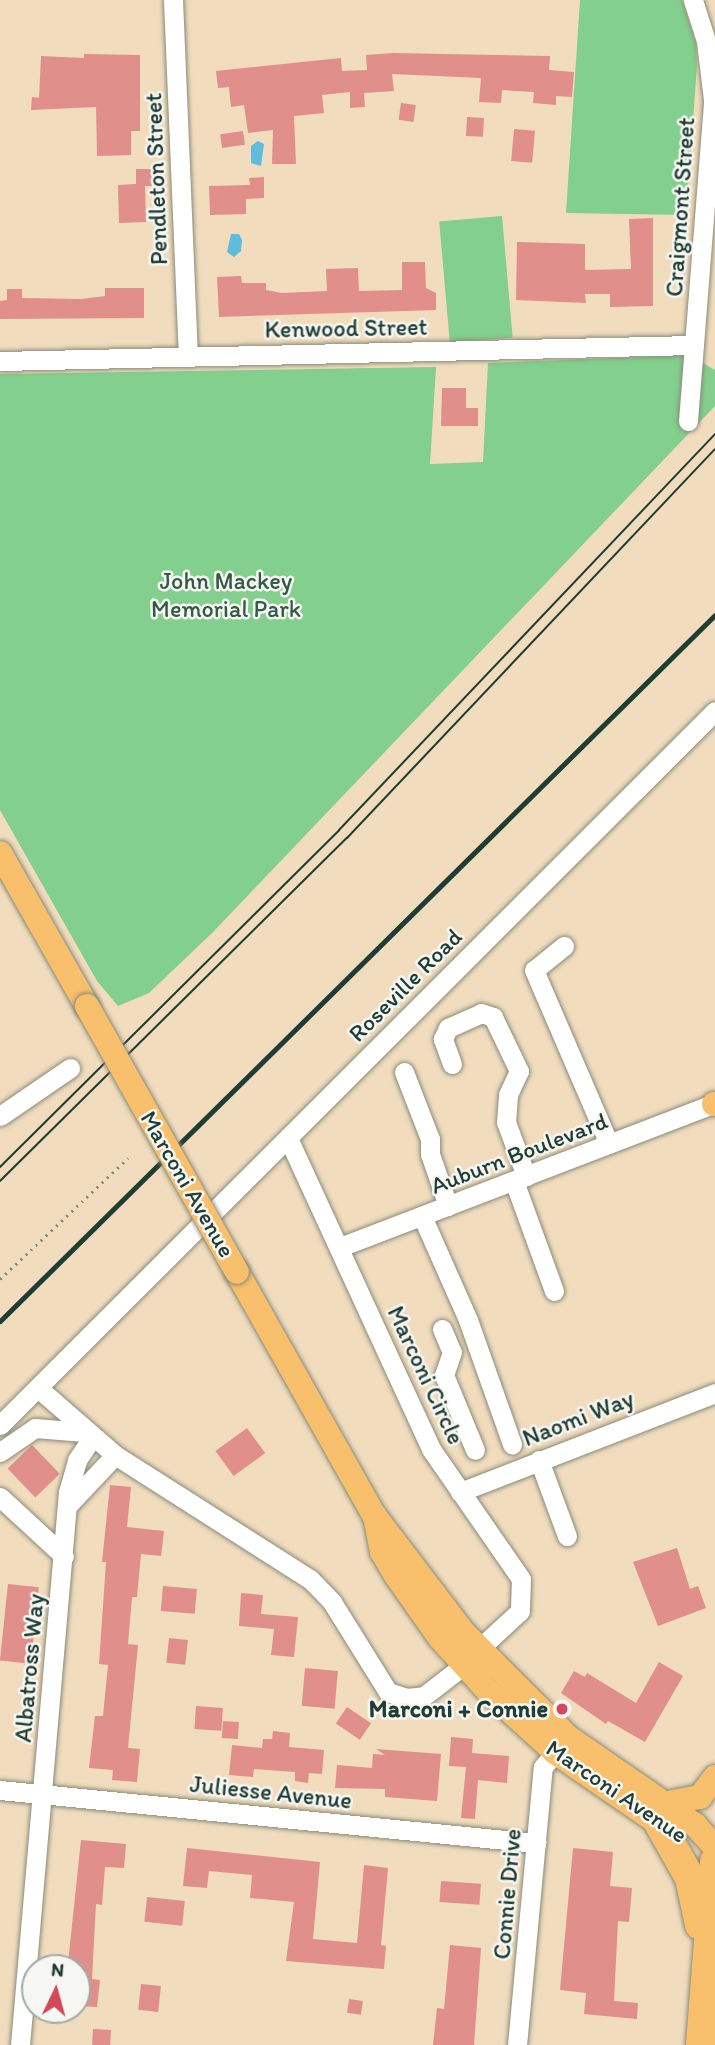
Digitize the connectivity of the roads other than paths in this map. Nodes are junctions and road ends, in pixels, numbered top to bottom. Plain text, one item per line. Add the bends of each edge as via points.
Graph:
1 (173, 0) edge
2 (693, 0) edge
3 (694, 345) junction
4 (188, 356) junction
5 (0, 361) edge
6 (688, 421) dead end
7 (715, 711) edge
8 (0, 853) edge
9 (564, 946) dead end
10 (452, 1064) dead end
11 (70, 1068) dead end
12 (404, 1072) dead end
13 (715, 1104) edge
14 (0, 1116) edge
15 (288, 1138) junction
16 (609, 1144) junction
17 (520, 1179) junction
18 (448, 1206) junction
19 (422, 1216) junction
20 (340, 1247) junction
21 (554, 1292) dead end
22 (442, 1329) dead end
23 (475, 1343) junction
24 (452, 1352) junction
25 (38, 1388) junction
26 (715, 1393) edge
27 (0, 1425) edge
28 (88, 1435) junction
29 (512, 1444) dead end
30 (475, 1450) dead end
31 (0, 1452) edge
32 (115, 1455) junction
33 (540, 1460) junction
34 (460, 1492) junction
35 (0, 1497) edge
36 (69, 1504) junction
37 (567, 1536) dead end
38 (64, 1556) junction
39 (472, 1657) junction
40 (555, 1752) junction
41 (715, 1777) edge
42 (0, 1790) edge
43 (42, 1794) junction
44 (661, 1814) junction
45 (536, 1843) junction
46 (715, 1847) edge
47 (715, 1862) edge
48 (705, 1982) junction
49 (20, 2045) edge
50 (517, 2045) edge
51 (701, 2045) edge

1 - 4 street, Pendleton Street
2 - 3 street, Craigmont Street via 706,41 713,100
3 - 4 street, Kenwood Street
3 - 6 street, Craigmont Street
4 - 5 street, Kenwood Street
7 - 15 street, Roseville Road
8 - 39 main road, Marconi Avenue, bridge via 374,1515 388,1563 428,1622
9 - 16 street via 534,970
10 - 17 street via 443,1039 448,1028 481,1013 493,1017 519,1071 508,1095 506,1122
11 - 14 street
12 - 18 street via 430,1139 430,1154
13 - 16 street, Auburn Boulevard
15 - 20 street, Marconi Circle
15 - 25 street, Roseville Road
16 - 17 street, Auburn Boulevard
17 - 18 street, Auburn Boulevard
17 - 21 street
18 - 19 street, Auburn Boulevard
19 - 20 street, Auburn Boulevard
19 - 23 street
20 - 34 street, Marconi Circle via 420,1428
22 - 24 street
23 - 24 street
23 - 29 street
24 - 30 street via 444,1375
25 - 27 street
25 - 28 street
26 - 33 street, Naomi Way
28 - 31 street via 35,1428
28 - 32 street
28 - 36 street, Albatross Way via 68,1492
32 - 36 street
32 - 39 street via 310,1578 332,1602 388,1692 406,1698 424,1696
33 - 34 street, Naomi Way
33 - 37 street
34 - 39 street, Marconi Circle via 516,1569 523,1590 520,1611
35 - 38 street
36 - 38 street, Albatross Way
38 - 43 street, Albatross Way
39 - 40 main road, Marconi Avenue
39 - 44 main road, Marconi Avenue
40 - 44 main road, Marconi Avenue
40 - 45 street, Connie Drive via 543,1768
41 - 44 main road via 700,1797
42 - 43 street, Juliesse Avenue
43 - 45 street, Juliesse Avenue
43 - 49 street, Albatross Way
44 - 46 main road, Marconi Avenue via 688,1843
44 - 48 highway via 690,1878
45 - 50 street, Connie Drive
47 - 48 highway
48 - 51 highway

